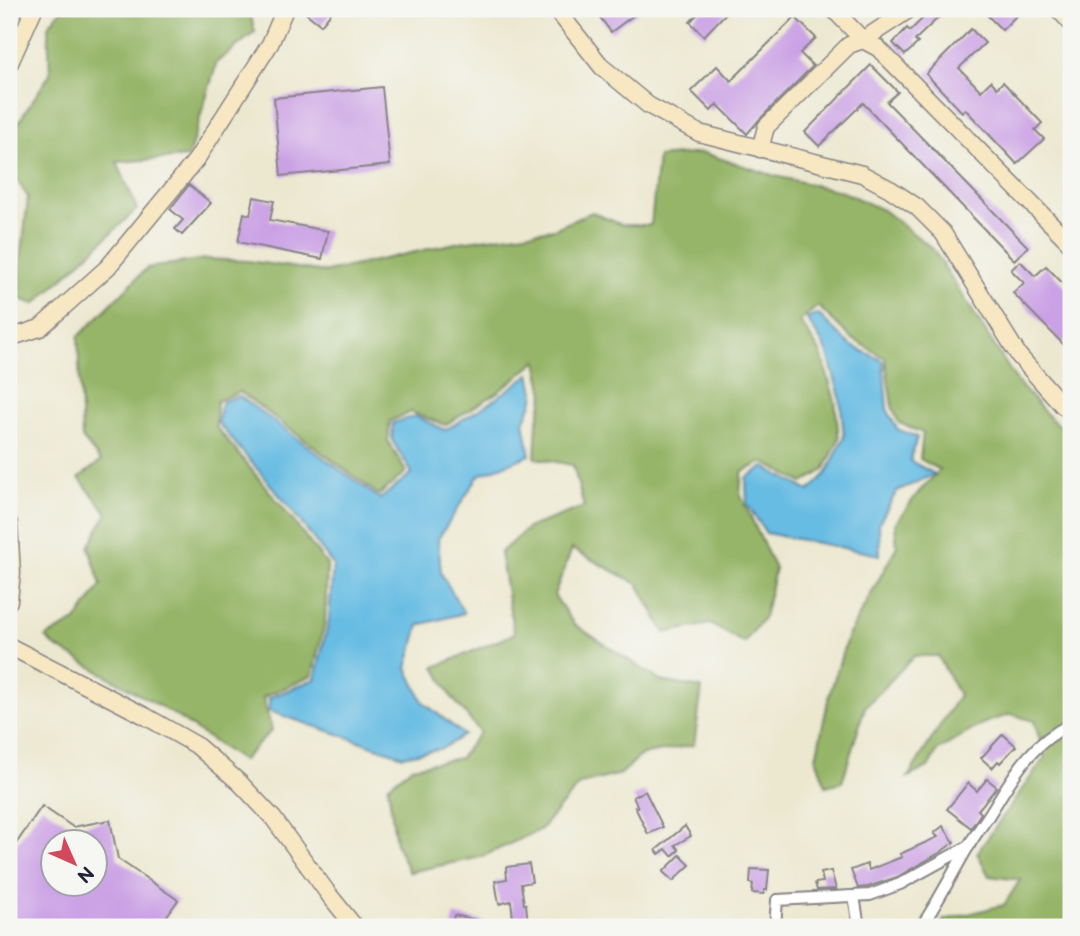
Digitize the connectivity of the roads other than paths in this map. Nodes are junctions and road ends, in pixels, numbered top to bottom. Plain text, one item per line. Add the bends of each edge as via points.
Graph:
1 (34, 9) edge
2 (285, 9) edge
3 (556, 9) edge
4 (833, 9) edge
5 (910, 9) edge
6 (1058, 9) edge
7 (1071, 23) edge
8 (863, 40) junction
9 (9, 65) edge
10 (760, 149) junction
11 (1071, 244) edge
12 (9, 338) edge
13 (1071, 411) edge
14 (9, 523) edge
15 (9, 601) edge
16 (9, 646) edge
17 (1071, 724) edge
18 (969, 846) junction
19 (854, 896) junction
20 (355, 927) edge
21 (775, 927) edge
22 (859, 927) edge
23 (921, 927) edge

1 - 9 street
2 - 12 street via 270,44 196,160 108,267 40,328
3 - 10 street via 602,67 648,105 699,133
4 - 8 street
5 - 8 street
6 - 7 street
8 - 10 street via 849,44 766,127
8 - 11 street via 878,48
10 - 13 street via 862,174 918,207 943,233 1019,356
14 - 15 street
16 - 20 street via 196,745 273,818
17 - 18 street via 1023,761
18 - 19 street via 900,884
18 - 23 street
19 - 21 street via 777,901
19 - 22 street

